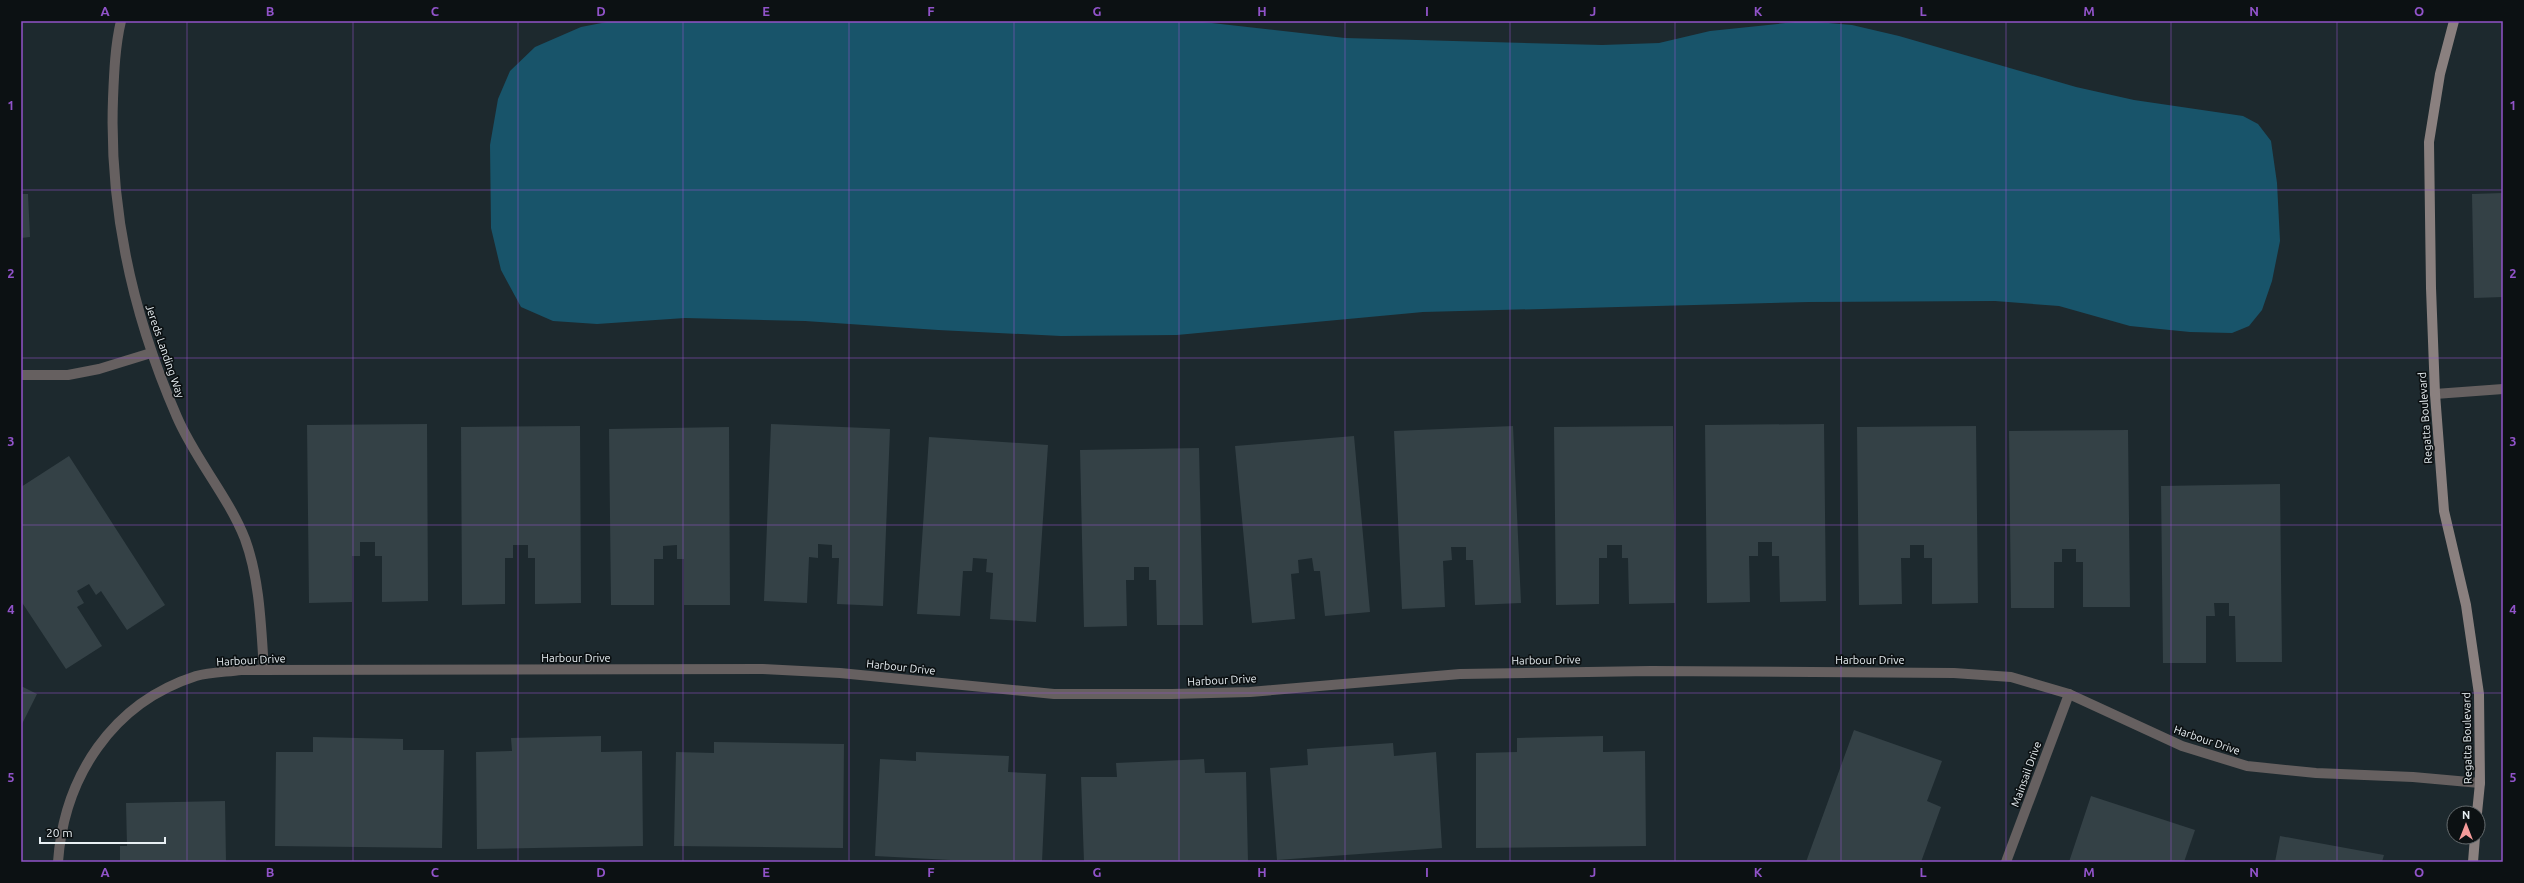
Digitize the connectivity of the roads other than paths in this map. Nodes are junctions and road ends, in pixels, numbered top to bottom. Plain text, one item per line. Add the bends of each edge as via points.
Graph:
1 (121, 21) edge
2 (2454, 21) edge
3 (151, 353) junction
4 (21, 375) edge
5 (2503, 389) edge
6 (2435, 394) junction
7 (264, 670) junction
8 (2070, 694) junction
9 (2480, 783) junction
10 (2478, 805) edge
11 (2474, 845) edge
12 (58, 862) edge
13 (2006, 862) edge
14 (2473, 862) edge

1 - 3 street, Jereds Landing Way via 114,80 112,130 117,200 137,307
2 - 6 street, Regatta Boulevard via 2440,74 2429,142
3 - 4 street via 99,369 68,375
3 - 7 street, Jereds Landing Way via 178,420 245,540 260,610
5 - 6 street
6 - 9 street, Regatta Boulevard via 2444,511 2466,605 2479,694
7 - 8 street, Harbour Drive via 762,670 840,673 1054,694 1250,692 1460,674 1651,671 1954,673 2011,677
7 - 12 street, Harbour Drive via 241,670 197,676 157,692 122,720 93,751 72,793 60,834
8 - 9 street, Harbour Drive via 2182,746 2247,766
8 - 13 street, Mainsail Drive
9 - 10 street, Regatta Boulevard
11 - 14 street

